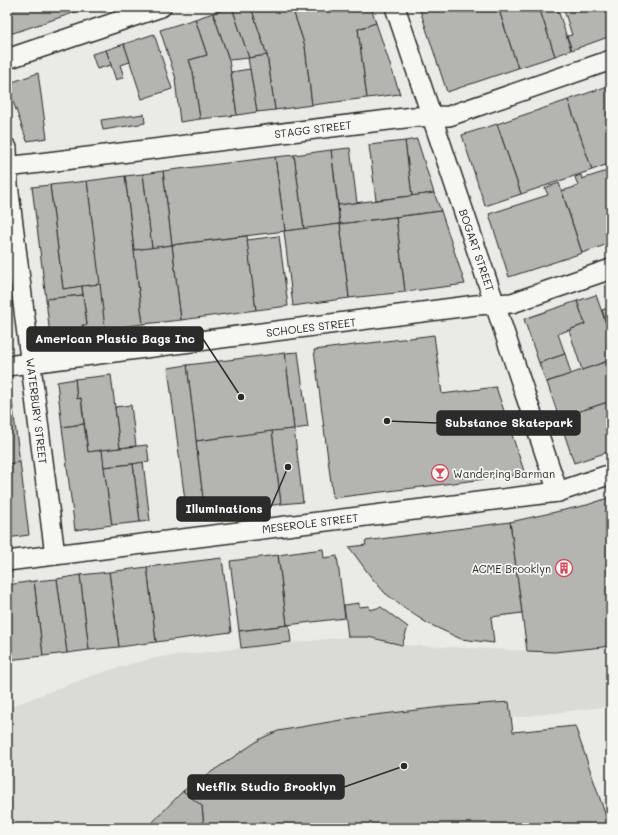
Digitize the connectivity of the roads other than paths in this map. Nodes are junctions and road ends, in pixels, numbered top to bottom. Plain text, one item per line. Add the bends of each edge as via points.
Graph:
1 (160, 7) edge
2 (395, 7) edge
3 (7, 59) edge
4 (611, 60) edge
5 (432, 116) junction
6 (7, 148) edge
7 (7, 167) edge
8 (611, 269) edge
9 (495, 304) junction
10 (31, 363) junction
11 (7, 366) edge
12 (611, 474) edge
13 (558, 492) junction
14 (55, 555) junction
15 (7, 561) edge

1 - 3 street
2 - 5 street, BOGART STREET
4 - 5 street, STAGG STREET via 449,116
5 - 7 street, STAGG STREET
5 - 9 street, BOGART STREET
6 - 7 street, WATERBURY STREET
7 - 10 street, WATERBURY STREET
8 - 9 street, SCHOLES STREET via 512,302
9 - 10 street, SCHOLES STREET
9 - 13 street, BOGART STREET
10 - 11 street, SCHOLES STREET
10 - 14 street, WATERBURY STREET
12 - 13 street, MESEROLE STREET
13 - 14 street, MESEROLE STREET
14 - 15 street, MESEROLE STREET

